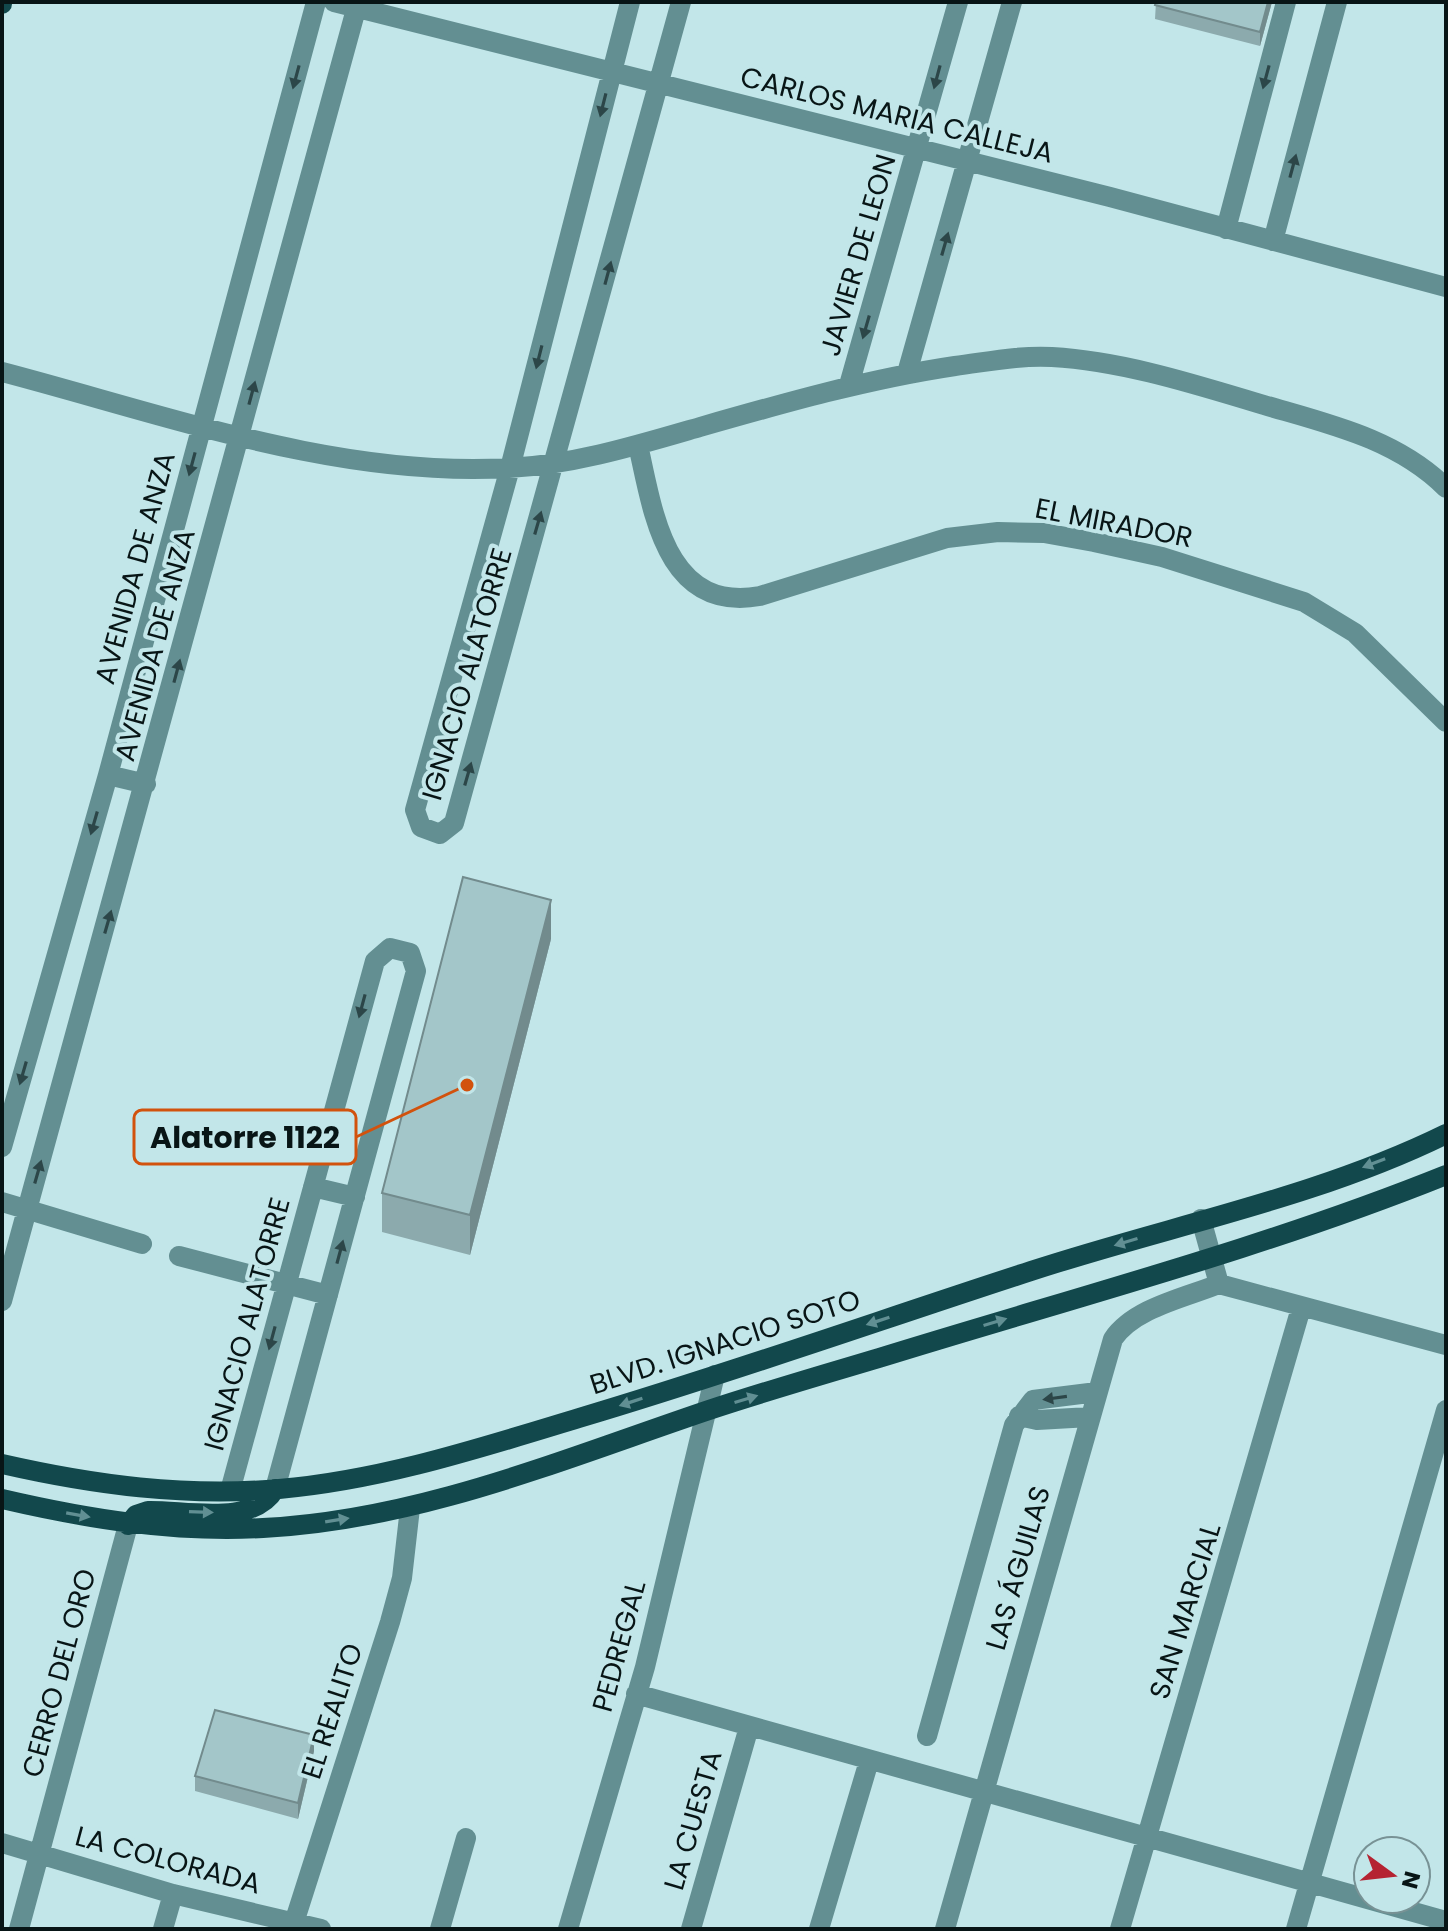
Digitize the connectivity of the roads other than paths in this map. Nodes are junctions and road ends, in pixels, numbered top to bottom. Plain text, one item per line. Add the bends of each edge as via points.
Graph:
1 (316, 2) edge
2 (334, 2) edge
3 (630, 2) edge
4 (681, 2) edge
5 (958, 2) edge
6 (1012, 2) edge
7 (1286, 2) edge
8 (1337, 2) edge
9 (357, 5) edge
10 (611, 72) junction
11 (660, 84) junction
12 (917, 151) junction
13 (968, 162) junction
14 (1226, 229) junction
15 (1273, 241) junction
16 (1446, 287) edge
17 (2, 372) edge
18 (907, 373) junction
19 (849, 385) junction
20 (203, 425) junction
21 (241, 435) junction
22 (638, 445) junction
23 (556, 462) junction
24 (510, 468) junction
25 (1446, 488) edge
26 (1446, 722) edge
27 (108, 775) junction
28 (146, 784) junction
29 (1446, 1134) edge
30 (2, 1147) edge
31 (1446, 1175) edge
32 (313, 1187) junction
33 (355, 1197) junction
34 (2, 1202) edge
35 (28, 1210) junction
36 (1201, 1219) junction
37 (142, 1244) dead end
38 (179, 1256) dead end
39 (1212, 1256) junction
40 (1219, 1284) junction
41 (286, 1285) junction
42 (328, 1295) junction
43 (2, 1301) edge
44 (1301, 1308) junction
45 (1446, 1345) edge
46 (715, 1375) junction
47 (1097, 1392) junction
48 (1446, 1410) edge
49 (706, 1411) junction
50 (1019, 1416) junction
51 (1090, 1417) junction
52 (2, 1464) edge
53 (275, 1489) junction
54 (230, 1491) junction
55 (2, 1499) edge
56 (410, 1508) junction
57 (128, 1525) junction
58 (636, 1694) junction
59 (749, 1727) junction
60 (927, 1736) dead end
61 (869, 1761) junction
62 (984, 1792) junction
63 (1146, 1837) junction
64 (466, 1838) dead end
65 (2, 1843) edge
66 (41, 1855) junction
67 (1309, 1882) junction
68 (173, 1894) junction
69 (1446, 1921) edge
70 (293, 1925) edge
71 (19, 1929) edge
72 (163, 1929) edge
73 (321, 1929) edge
74 (440, 1929) edge
75 (568, 1929) edge
76 (691, 1929) edge
77 (819, 1929) edge
78 (945, 1929) edge
79 (1120, 1929) edge
80 (1296, 1929) edge

1 -> 20 street, AVENIDA DE ANZA
2 - 9 street, CARLOS MARIA CALLEJA
3 - 10 street, IGNACIO ALATORRE
4 - 11 street, IGNACIO ALATORRE
5 -> 12 street, JAVIER DE LEON
6 - 13 street
7 -> 14 street
15 -> 8 street
9 - 10 street, CARLOS MARIA CALLEJA
21 -> 9 street, AVENIDA DE ANZA
10 - 11 street, CARLOS MARIA CALLEJA
10 -> 24 street, IGNACIO ALATORRE
11 - 12 street, CARLOS MARIA CALLEJA
23 -> 11 street, IGNACIO ALATORRE
12 - 13 street, CARLOS MARIA CALLEJA
12 -> 19 street, JAVIER DE LEON
13 - 14 street, CARLOS MARIA CALLEJA
18 -> 13 street
14 - 15 street, CARLOS MARIA CALLEJA
15 - 16 street, CARLOS MARIA CALLEJA
17 - 20 street
18 - 19 street
18 - 25 street via 1022,357 1092,363 1201,387 1354,433 1392,447
19 - 22 street
20 - 21 street
20 -> 27 street, AVENIDA DE ANZA
21 - 24 street via 366,463
28 -> 21 street, AVENIDA DE ANZA
22 - 23 street
22 - 26 street, EL MIRADOR via 655,523 669,554 686,575 721,595 760,596 947,538 1044,533 1162,557 1304,602 1355,633
23 - 24 street
24 -> 23 street, IGNACIO ALATORRE via 415,810 421,827 431,833 448,830 454,823
27 - 28 street
27 -> 30 street, AVENIDA DE ANZA
35 -> 28 street, AVENIDA DE ANZA
29 -> 36 main road, BLVD. IGNACIO SOTO via 1293,1192
31 - 39 main road
32 - 33 street
33 -> 32 street, IGNACIO ALATORRE via 416,971 410,953 401,949 390,948 375,961
32 - 41 street, IGNACIO ALATORRE
42 -> 33 street, IGNACIO ALATORRE
34 - 35 street
35 - 37 street
35 - 43 street, AVENIDA DE ANZA
36 - 39 street
36 -> 46 main road, BLVD. IGNACIO SOTO
38 - 41 street
39 - 40 street
49 -> 39 main road
40 - 44 street
40 - 47 street, LAS ÁGUILAS via 1122,1326
41 - 42 street
41 -> 54 street, IGNACIO ALATORRE
42 - 53 street, IGNACIO ALATORRE
44 - 45 street
44 - 63 street, SAN MARCIAL
46 - 49 street, PEDREGAL
46 -> 53 main road, BLVD. IGNACIO SOTO via 458,1455 370,1477
47 -> 50 street via 1033,1400
47 - 51 street, LAS ÁGUILAS
48 - 67 street
49 - 56 main road
49 - 58 street, PEDREGAL
50 - 51 street
50 - 60 street
51 - 62 street, LAS ÁGUILAS
52 - 54 main road, BLVD. IGNACIO SOTO via 144,1489
53 - 54 main road, BLVD. IGNACIO SOTO
57 -> 53 main road via 148,1511 243,1511 270,1498
55 -> 57 main road
57 -> 56 main road via 266,1528
56 - 70 street, EL REALITO via 402,1578 390,1622
57 - 66 street, CERRO DEL ORO
58 - 59 street
58 - 75 street, PEDREGAL
59 - 61 street
59 - 76 street, LA CUESTA
61 - 62 street
61 - 77 street
62 - 63 street
62 - 78 street, LAS ÁGUILAS
63 - 67 street
63 - 79 street, SAN MARCIAL
64 - 74 street
65 - 66 street, LA COLORADA
66 - 68 street, LA COLORADA
66 - 71 street, CERRO DEL ORO
67 - 69 street
67 - 80 street
68 - 70 street, LA COLORADA
68 - 72 street
70 - 73 street, LA COLORADA

